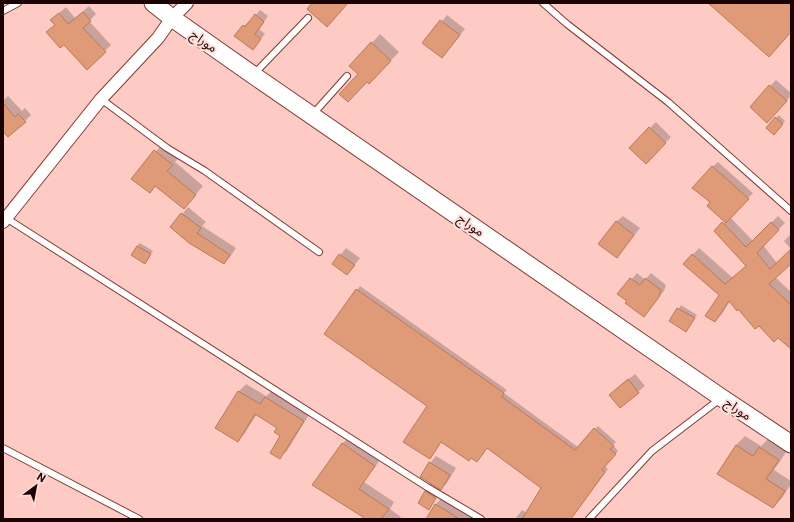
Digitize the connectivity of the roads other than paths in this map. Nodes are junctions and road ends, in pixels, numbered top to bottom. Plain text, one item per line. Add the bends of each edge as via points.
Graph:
1 (18, 3) edge
2 (154, 3) edge
3 (187, 3) edge
4 (542, 3) edge
5 (3, 11) edge
6 (172, 18) junction
7 (308, 18) dead end
8 (253, 75) junction
9 (347, 76) dead end
10 (101, 99) junction
11 (312, 115) junction
12 (791, 211) edge
13 (5, 220) edge
14 (319, 252) dead end
15 (722, 398) junction
16 (791, 444) edge
17 (3, 448) edge
18 (139, 519) edge
19 (481, 519) edge
20 (589, 519) edge

1 - 5 lane
2 - 6 main road, موراج
3 - 6 street
4 - 12 lane via 668,102
6 - 8 main road, موراج
6 - 10 street via 158,38
7 - 8 lane
8 - 11 main road, موراج
9 - 11 lane
10 - 13 street
10 - 14 lane via 167,148 205,171
11 - 15 main road, موراج
13 - 19 lane
15 - 16 main road, موراج
15 - 20 lane via 652,451
17 - 18 lane

